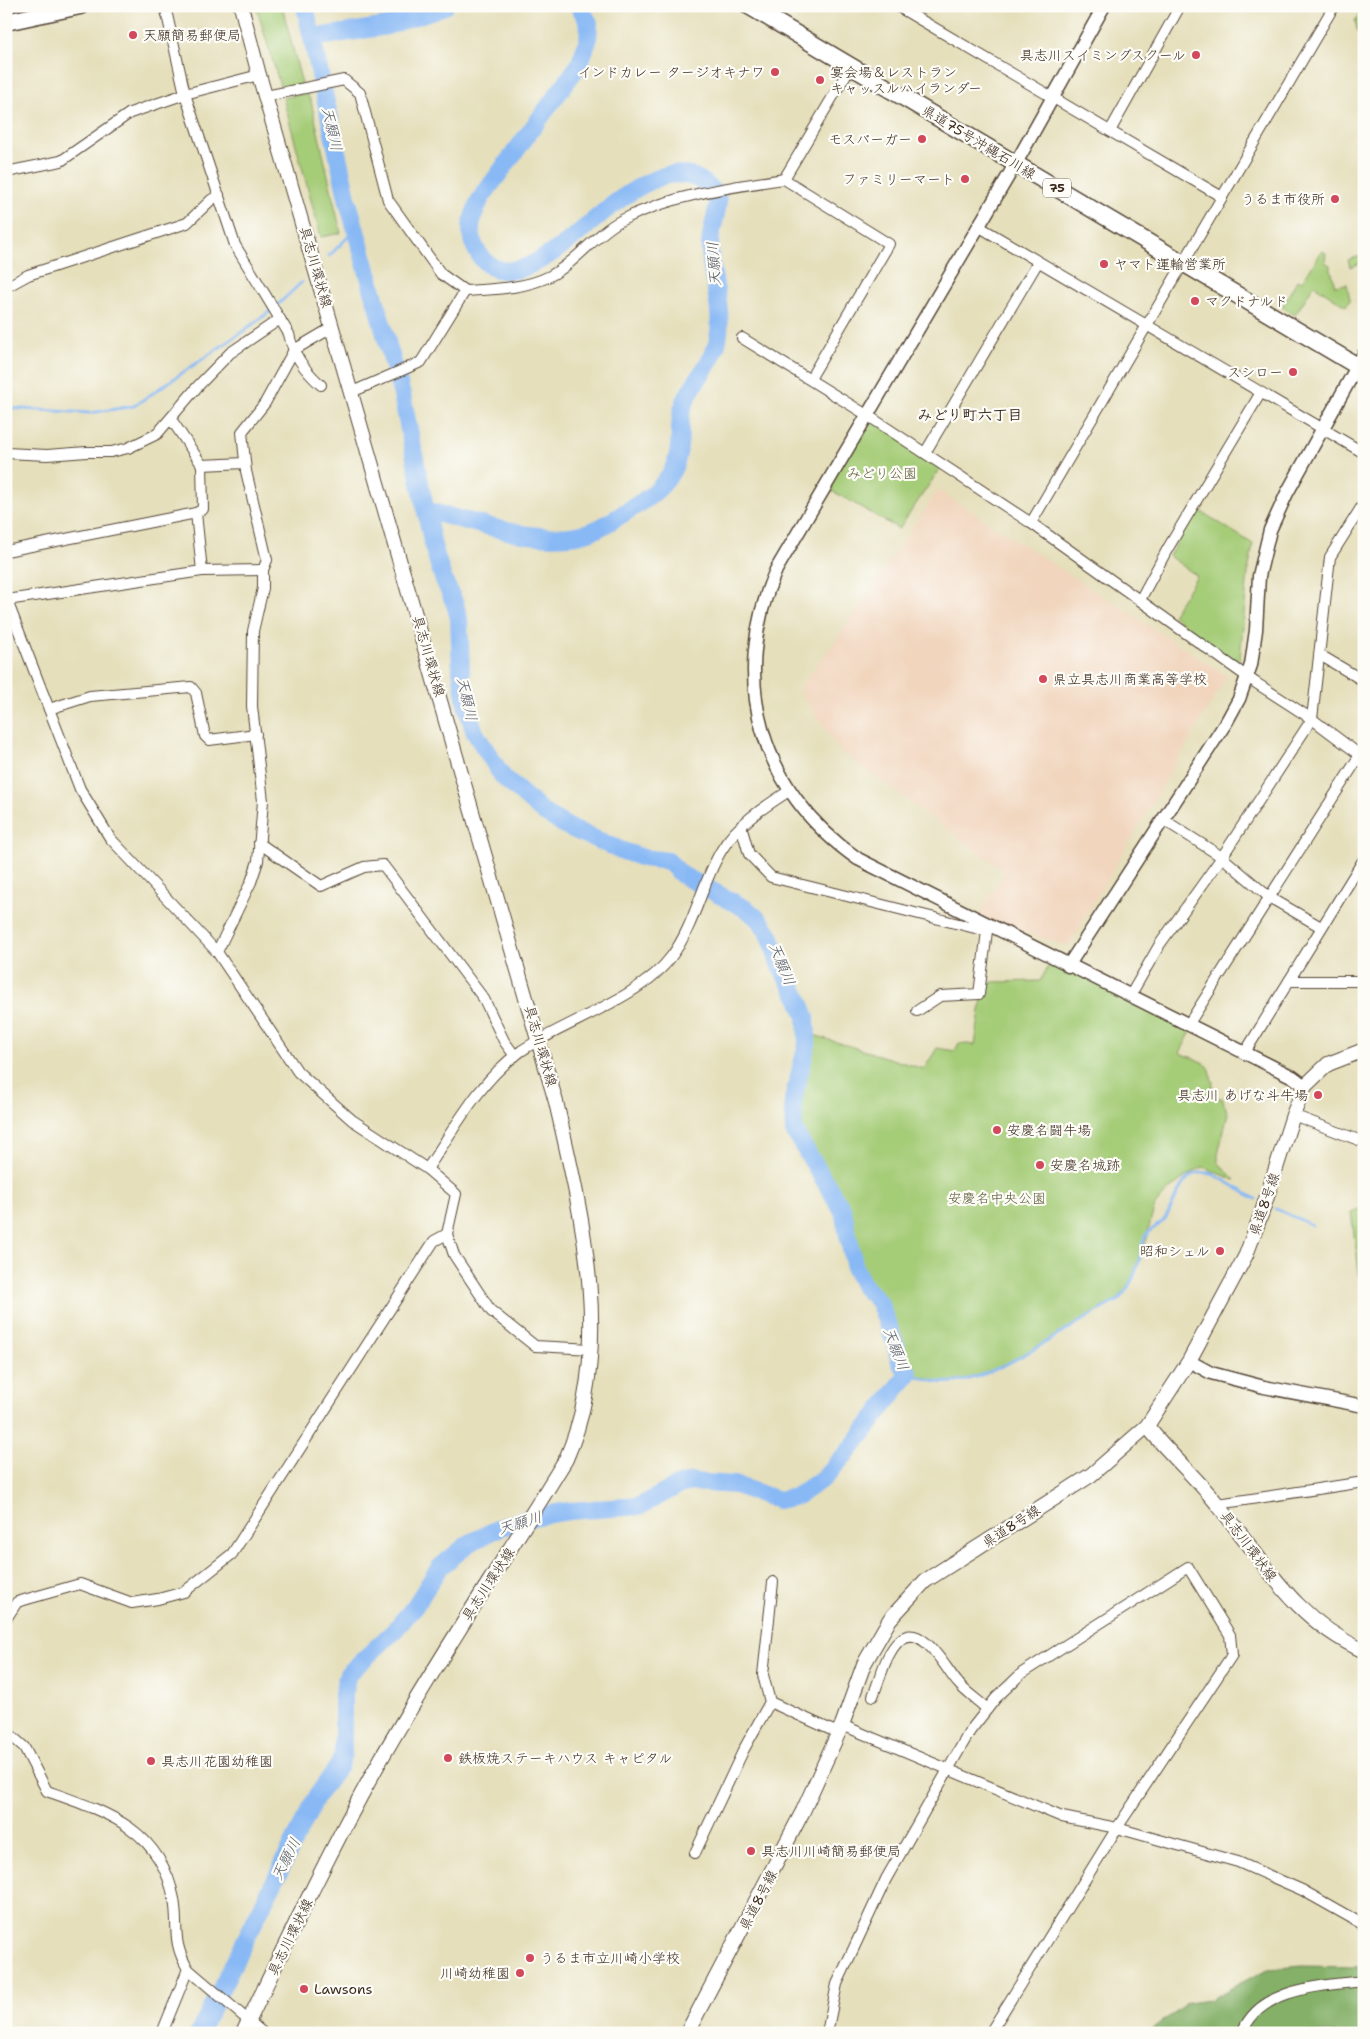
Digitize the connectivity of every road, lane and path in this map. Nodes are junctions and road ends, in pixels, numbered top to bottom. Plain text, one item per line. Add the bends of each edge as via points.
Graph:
1 (80, 6) edge
2 (166, 6) edge
3 (241, 6) edge
4 (749, 6) edge
5 (897, 6) edge
6 (1104, 6) edge
7 (1180, 6) edge
8 (1334, 6) edge
9 (6, 23) edge
10 (851, 66) junction
11 (259, 75) junction
12 (185, 94) junction
13 (266, 96) junction
14 (1053, 99) junction
15 (1110, 131) junction
16 (1016, 163) junction
17 (6, 172) edge
18 (784, 179) junction
19 (219, 196) junction
20 (1222, 197) junction
21 (978, 226) junction
22 (1038, 262) junction
23 (1184, 264) junction
24 (6, 287) edge
25 (465, 291) junction
26 (280, 319) junction
27 (1148, 326) junction
28 (333, 328) junction
29 (742, 338) dead end
30 (294, 350) junction
31 (1362, 363) edge
32 (810, 379) junction
33 (321, 386) dead end
34 (352, 392) junction
35 (1260, 394) junction
36 (867, 415) junction
37 (171, 419) junction
38 (1322, 430) junction
39 (6, 453) edge
40 (925, 453) junction
41 (1364, 454) edge
42 (245, 464) junction
43 (202, 465) junction
44 (1364, 503) edge
45 (196, 513) junction
46 (1031, 523) junction
47 (6, 551) edge
48 (263, 570) junction
49 (202, 571) junction
50 (7, 599) edge
51 (1140, 600) junction
52 (1320, 655) junction
53 (1248, 677) junction
54 (1364, 682) edge
55 (49, 709) junction
56 (1312, 719) junction
57 (256, 734) junction
58 (1362, 757) edge
59 (789, 791) junction
60 (1164, 820) junction
61 (741, 826) junction
62 (259, 843) junction
63 (1222, 857) junction
64 (1364, 859) edge
65 (1269, 897) junction
66 (1321, 927) junction
67 (988, 929) junction
68 (217, 952) junction
69 (1068, 966) junction
70 (1363, 979) edge
71 (1289, 981) junction
72 (1130, 996) junction
73 (917, 1011) dead end
74 (1188, 1025) junction
75 (540, 1040) junction
76 (1364, 1050) edge
77 (1244, 1054) junction
78 (515, 1056) junction
79 (1305, 1086) junction
80 (1293, 1115) junction
81 (1364, 1142) edge
82 (426, 1169) junction
83 (447, 1234) junction
84 (592, 1349) junction
85 (1189, 1361) junction
86 (1364, 1406) edge
87 (1147, 1426) junction
88 (1364, 1482) edge
89 (1218, 1504) junction
90 (773, 1582) dead end
91 (6, 1619) edge
92 (1364, 1650) edge
93 (873, 1696) dead end
94 (770, 1702) junction
95 (987, 1708) junction
96 (840, 1729) junction
97 (6, 1731) edge
98 (947, 1769) junction
99 (1117, 1828) junction
100 (695, 1853) dead end
101 (1364, 1925) edge
102 (188, 1969) junction
103 (1364, 1981) edge
104 (246, 2027) edge
105 (162, 2033) edge
106 (263, 2033) edge
107 (687, 2033) edge
108 (827, 2033) edge
109 (990, 2033) edge
110 (1242, 2033) edge

1 - 9 main road
2 - 12 street
3 - 11 main road, 具志川環状線
4 - 10 main road, 県道75号沖縄石川線 / 75
5 - 14 street
6 - 14 street
7 - 15 street
8 - 20 street
10 - 16 main road, 県道75号沖縄石川線 / 75
10 - 18 street
11 - 12 street
11 - 13 main road, 具志川環状線
12 - 17 street via 130,113 61,161
12 - 19 street
13 - 25 street via 344,80 360,92 388,200 441,274
13 - 28 main road, 具志川環状線
14 - 15 street
14 - 16 street
15 - 20 street
16 - 21 street
16 - 23 main road, 県道75号沖縄石川線 / 75
18 - 25 street via 653,206 620,221 551,275 519,286
18 - 32 street via 889,244
19 - 24 street via 187,223 28,275
19 - 26 street via 235,245
20 - 23 street
21 - 22 street
21 - 36 street
22 - 27 street
22 - 40 street
23 - 27 street
23 - 31 main road, 県道75号沖縄石川線 / 75
25 - 34 street via 420,362
26 - 30 street
26 - 37 street via 230,353
27 - 35 street
27 - 46 street
28 - 30 street
28 - 34 main road, 具志川環状線
29 - 32 street
30 - 33 street via 306,372
30 - 42 street via 265,403 242,432
31 - 38 street
32 - 36 street
34 - 75 main road, 具志川環状線
35 - 38 street
35 - 51 street
36 - 40 street
36 - 59 street via 776,570 756,630 753,663 756,705 767,745
37 - 39 street via 157,434 128,448 110,452
37 - 43 street
38 - 41 street
38 - 53 street via 1280,506 1265,546
40 - 46 street
42 - 43 street
42 - 48 street via 267,560
43 - 45 street via 203,509
44 - 52 street via 1330,557
45 - 47 street
45 - 49 street
46 - 51 street
48 - 49 street
48 - 57 street via 263,588 253,631 252,706
49 - 50 street
50 - 55 street
51 - 53 street
52 - 54 street
52 - 56 street
53 - 56 street
53 - 60 street via 1227,722
55 - 57 street via 90,696 191,687 196,693 205,736 209,740
55 - 68 street via 80,789 110,838
56 - 58 street
56 - 63 street
57 - 62 street via 263,801
58 - 65 street
59 - 61 street
59 - 67 street via 830,839 858,859
60 - 63 street
60 - 69 street
61 - 67 street via 749,854 771,877
61 - 75 street via 722,849 687,931 670,958 637,987
62 - 68 street via 258,861 251,882
62 - 78 street via 321,886 364,867 383,865 484,999
63 - 65 street
63 - 72 street via 1160,944
64 - 66 street
65 - 66 street
65 - 74 street
66 - 71 street
67 - 69 street
67 - 73 street via 980,994 940,996
68 - 82 street via 298,1072 352,1120
69 - 72 street
70 - 71 street
71 - 77 street
72 - 74 street
74 - 77 street
75 - 78 street
75 - 84 main road, 具志川環状線 via 569,1156 580,1221 588,1277
76 - 79 main road, 県道8号線 via 1328,1064
77 - 79 street
78 - 82 street via 490,1076
79 - 80 main road, 県道8号線
80 - 81 street
80 - 85 main road, 県道8号線 via 1246,1255
82 - 83 street via 456,1194
83 - 84 street via 454,1255 491,1311 535,1346
83 - 91 street via 434,1241 232,1554 184,1592 132,1603 80,1584 18,1602
84 - 104 main road, 具志川環状線 via 587,1398 566,1459 377,1766
85 - 86 street via 1211,1373 1264,1387
85 - 87 main road, 県道8号線
87 - 89 main road, 具志川環状線
87 - 96 main road, 県道8号線 via 1091,1474 925,1581 890,1619 873,1645
88 - 89 street
89 - 92 main road, 具志川環状線 via 1285,1594 1344,1642
90 - 94 street via 763,1676
93 - 95 street via 892,1652 900,1640 911,1636 923,1639 959,1684
94 - 96 street
94 - 100 street via 744,1748
95 - 98 street
95 - 99 street via 1022,1673 1188,1567 1230,1635 1232,1656
96 - 98 street
96 - 107 main road, 県道8号線 via 804,1811
97 - 102 street via 24,1746 47,1791 113,1816 138,1834 160,1862 174,1900 176,1943
98 - 99 street via 1062,1817
98 - 108 street via 886,1880 837,1984
99 - 101 street via 1238,1862 1302,1890
99 - 109 street
102 - 104 street
102 - 105 street
103 - 110 street via 1289,1992 1262,2006 1245,2023
104 - 106 street

